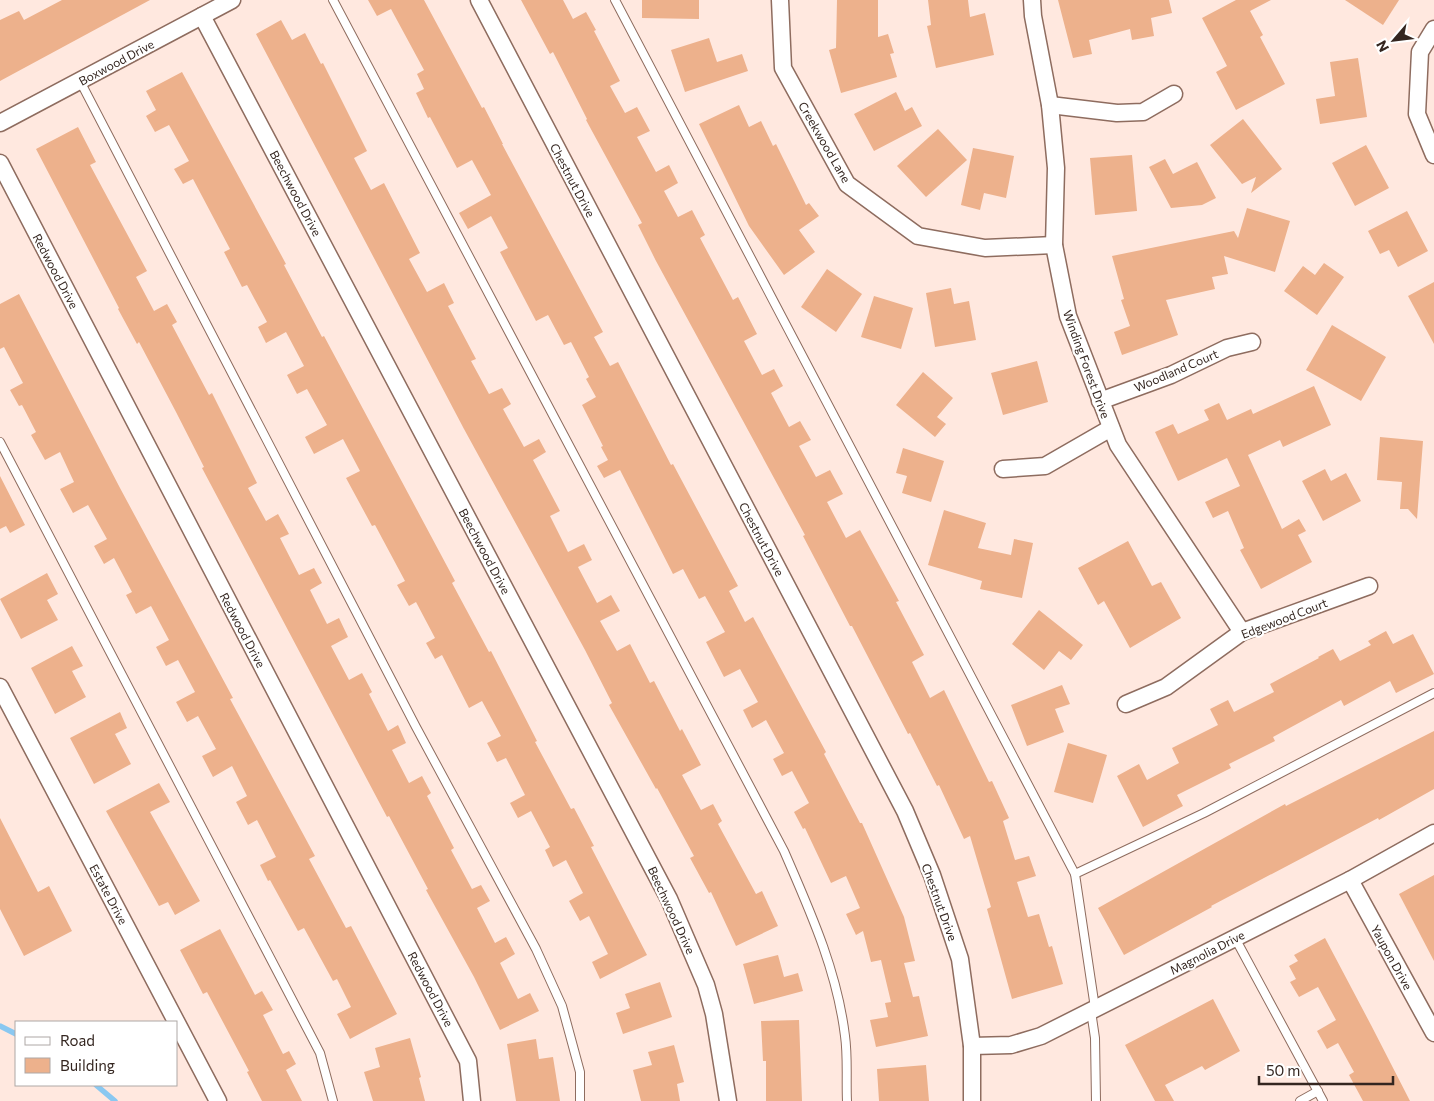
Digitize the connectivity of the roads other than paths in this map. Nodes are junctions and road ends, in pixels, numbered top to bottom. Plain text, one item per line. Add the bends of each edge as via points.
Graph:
1 (232, 0) edge
2 (333, 0) edge
3 (479, 0) edge
4 (615, 0) edge
5 (780, 0) edge
6 (1032, 0) edge
7 (202, 16) junction
8 (1434, 29) edge
9 (80, 81) junction
10 (1174, 94) dead end
11 (1050, 105) junction
12 (0, 123) edge
13 (1434, 155) edge
14 (0, 163) edge
15 (1054, 245) junction
16 (1252, 342) dead end
17 (1100, 400) junction
18 (1111, 428) junction
19 (0, 442) edge
20 (1003, 469) dead end
21 (1369, 586) dead end
22 (1242, 632) junction
23 (0, 687) edge
24 (1434, 693) edge
25 (1126, 704) dead end
26 (1434, 833) edge
27 (1075, 874) junction
28 (1350, 880) junction
29 (1236, 938) junction
30 (1093, 1009) junction
31 (176, 1021) edge
32 (178, 1025) edge
33 (1434, 1034) edge
34 (972, 1046) junction
35 (1318, 1092) junction
36 (218, 1101) edge
37 (333, 1101) edge
38 (472, 1101) edge
39 (580, 1101) edge
40 (728, 1101) edge
41 (847, 1101) edge
42 (972, 1101) edge
43 (1096, 1101) edge
44 (1300, 1101) edge
45 (1323, 1101) edge

1 - 7 street, Boxwood Drive
2 - 41 lane via 784,851 820,934 837,988 845,1037
3 - 34 street, Chestnut Drive via 905,811 932,875 960,959
4 - 27 lane
5 - 15 street, Creekwood Lane via 783,68 847,184 918,236 985,248
6 - 11 street, Winding Forest Drive
7 - 9 street, Boxwood Drive
7 - 40 street, Beechwood Drive via 669,899 706,985
8 - 13 street via 1420,52 1416,114
9 - 12 street, Boxwood Drive
9 - 39 lane via 416,727 536,949 562,1006 580,1072
10 - 11 street via 1143,112 1117,113
11 - 15 street, Winding Forest Drive via 1056,168
14 - 38 street, Redwood Drive via 468,1061
15 - 17 street, Winding Forest Drive via 1068,316
16 - 17 street, Woodland Court via 1227,348 1171,375
17 - 18 street, Winding Forest Drive
18 - 20 street via 1045,466
18 - 22 street, Winding Forest Drive via 1118,445
19 - 37 lane via 320,1053
21 - 22 street, Edgewood Court
22 - 25 street, Edgewood Court via 1166,687
23 - 31 street, Estate Drive
24 - 27 lane via 1204,813
26 - 28 street, Magnolia Drive
27 - 30 lane
28 - 29 street, Magnolia Drive
28 - 33 street, Yaupon Drive
29 - 30 street, Magnolia Drive
29 - 35 lane
30 - 34 street, Magnolia Drive via 1041,1036 1012,1045
30 - 43 lane
32 - 36 street, Estate Drive
34 - 42 street, Chestnut Drive
35 - 44 lane
35 - 45 lane

